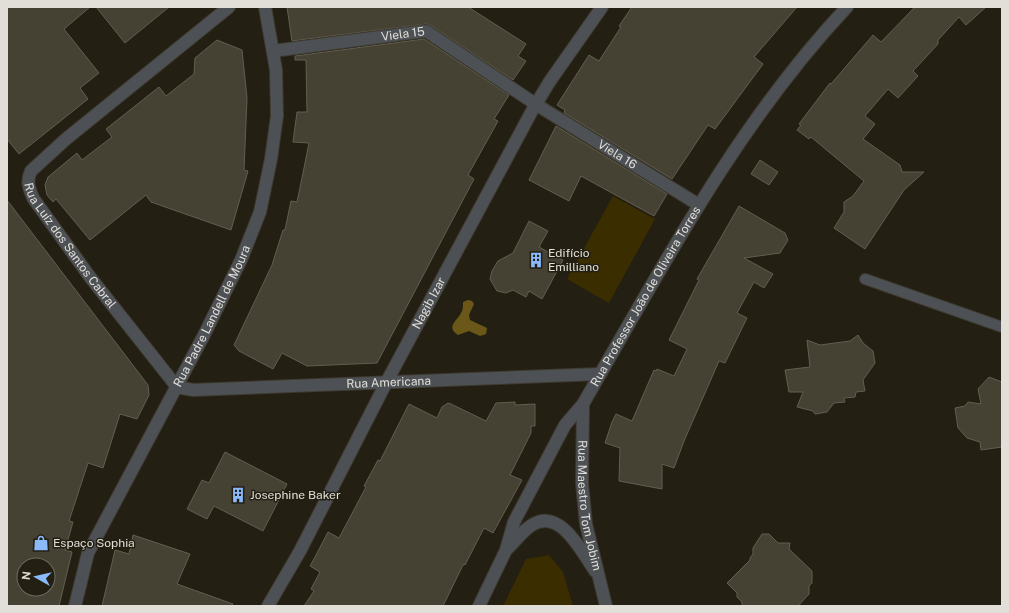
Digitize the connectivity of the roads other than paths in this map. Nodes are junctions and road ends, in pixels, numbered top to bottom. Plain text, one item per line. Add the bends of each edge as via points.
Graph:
1 (229, 7) edge
2 (265, 7) edge
3 (602, 7) edge
4 (847, 7) edge
5 (273, 51) junction
6 (536, 104) junction
7 (699, 205) junction
8 (865, 279) dead end
9 (1002, 327) edge
10 (600, 374) junction
11 (386, 383) junction
12 (177, 387) junction
13 (583, 404) junction
14 (506, 550) junction
15 (600, 578) junction
16 (76, 606) edge
17 (268, 606) edge
18 (479, 606) edge
19 (606, 606) edge

1 - 12 street, Rua Luíz dos Santos Cabral via 66,139 31,171 28,178 33,198 90,277
2 - 5 street, Rua Padre Landell de Moura
3 - 6 street, Nagib Izar
4 - 7 street, Rua Professor João de Oliveira Torres via 775,93 740,141
5 - 6 street, Viela 15 via 426,31
5 - 12 street, Rua Padre Landell de Moura via 277,116 260,212 241,260
6 - 7 street, Viela 16
6 - 11 street, Nagib Izar
7 - 10 street, Rua Professor João de Oliveira Torres
8 - 9 lane
10 - 11 street, Rua Americana
10 - 13 street, Rua Professor João de Oliveira Torres
11 - 12 street, Rua Americana via 192,390
11 - 17 street, Nagib Izar via 300,551
12 - 16 street, Rua Padre Landell de Moura via 88,553
13 - 14 street, Rua Professor João de Oliveira Torres via 565,425 514,522
13 - 15 street, Rua Maestro Tom Jobim via 583,502
14 - 15 street via 532,525 547,521 566,529
14 - 18 street, Rua Professor João de Oliveira Torres
15 - 19 street, Rua Maestro Tom Jobim

